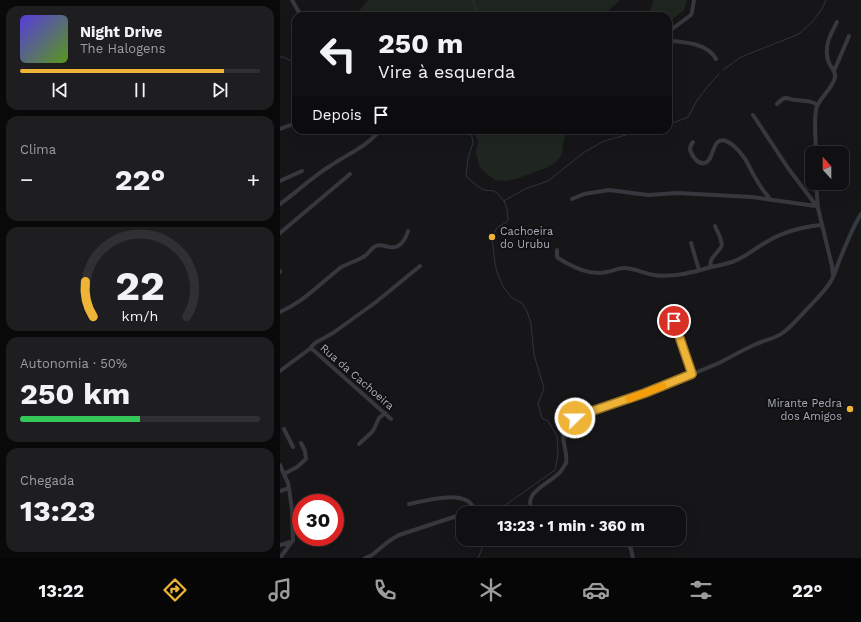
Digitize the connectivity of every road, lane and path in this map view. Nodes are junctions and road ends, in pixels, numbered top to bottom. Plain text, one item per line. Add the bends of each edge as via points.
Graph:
1 (292, 0) edge
2 (694, 0) edge
3 (299, 12) edge
4 (837, 22) dead end
5 (672, 29) edge
6 (850, 36) dead end
7 (672, 41) edge
8 (716, 59) dead end
9 (834, 71) junction
10 (777, 104) dead end
11 (818, 105) junction
12 (753, 115) dead end
13 (292, 124) edge
14 (280, 129) edge
15 (377, 134) edge
16 (692, 142) dead end
17 (816, 146) edge
18 (302, 171) dead end
19 (350, 174) dead end
20 (280, 182) edge
21 (816, 190) edge
22 (572, 199) dead end
23 (771, 199) junction
24 (280, 204) edge
25 (817, 207) junction
26 (861, 214) edge
27 (821, 225) junction
28 (714, 226) dead end
29 (408, 231) dead end
30 (280, 233) edge
31 (691, 243) dead end
32 (557, 250) dead end
33 (420, 266) dead end
34 (711, 267) junction
35 (699, 270) junction
36 (833, 275) junction
37 (280, 312) edge
38 (674, 321) dead end
39 (311, 348) junction
40 (280, 371) edge
41 (692, 374) junction
42 (385, 413) junction
43 (391, 418) dead end
44 (284, 429) dead end
45 (301, 443) dead end
46 (359, 444) dead end
47 (293, 447) dead end
48 (280, 465) edge
49 (283, 474) edge
50 (289, 488) junction
51 (280, 491) edge
52 (409, 504) dead end
53 (472, 506) edge
54 (531, 506) edge
55 (292, 510) edge
56 (456, 517) edge
57 (280, 540) edge
58 (292, 540) edge
59 (292, 541) edge
60 (281, 545) edge
61 (629, 546) edge
62 (280, 558) edge
63 (365, 558) edge
64 (633, 558) edge

1 - 3 street
2 - 5 street via 691,15
4 - 9 street via 826,48 827,59
6 - 9 street
7 - 8 street via 695,44
9 - 11 street via 835,78
10 - 11 street via 780,100 789,98
11 - 17 street via 815,119
12 - 25 street
13 - 14 street
15 - 24 street via 329,166
16 - 23 street via 692,155 701,163 708,161 718,142 730,143 743,155
18 - 20 street
19 - 30 street
21 - 25 street
22 - 23 street via 584,194 609,190
23 - 25 street
25 - 27 street
26 - 36 street
27 - 34 street via 776,237 740,258
27 - 36 street
28 - 34 street via 722,245 711,260
29 - 37 street via 404,241 399,245 394,248 376,246 364,256 337,270 305,298
31 - 35 street
32 - 35 street via 558,258 579,270 592,273 629,268 662,276
33 - 39 street via 376,302
34 - 35 street
36 - 41 street via 832,281 780,335
38 - 41 street
39 - 40 street
39 - 42 street, Rua da Cachoeira
41 - 54 street via 569,422 563,442 566,463 555,477 533,494
42 - 43 street, Rua da Cachoeira
42 - 46 street via 379,418 372,432
44 - 47 street
45 - 49 street via 306,459
48 - 49 street
49 - 50 street
50 - 51 street
50 - 55 street
52 - 53 street via 452,497 468,501
56 - 63 street via 399,535
57 - 60 street
58 - 60 street
59 - 62 street
61 - 64 street

